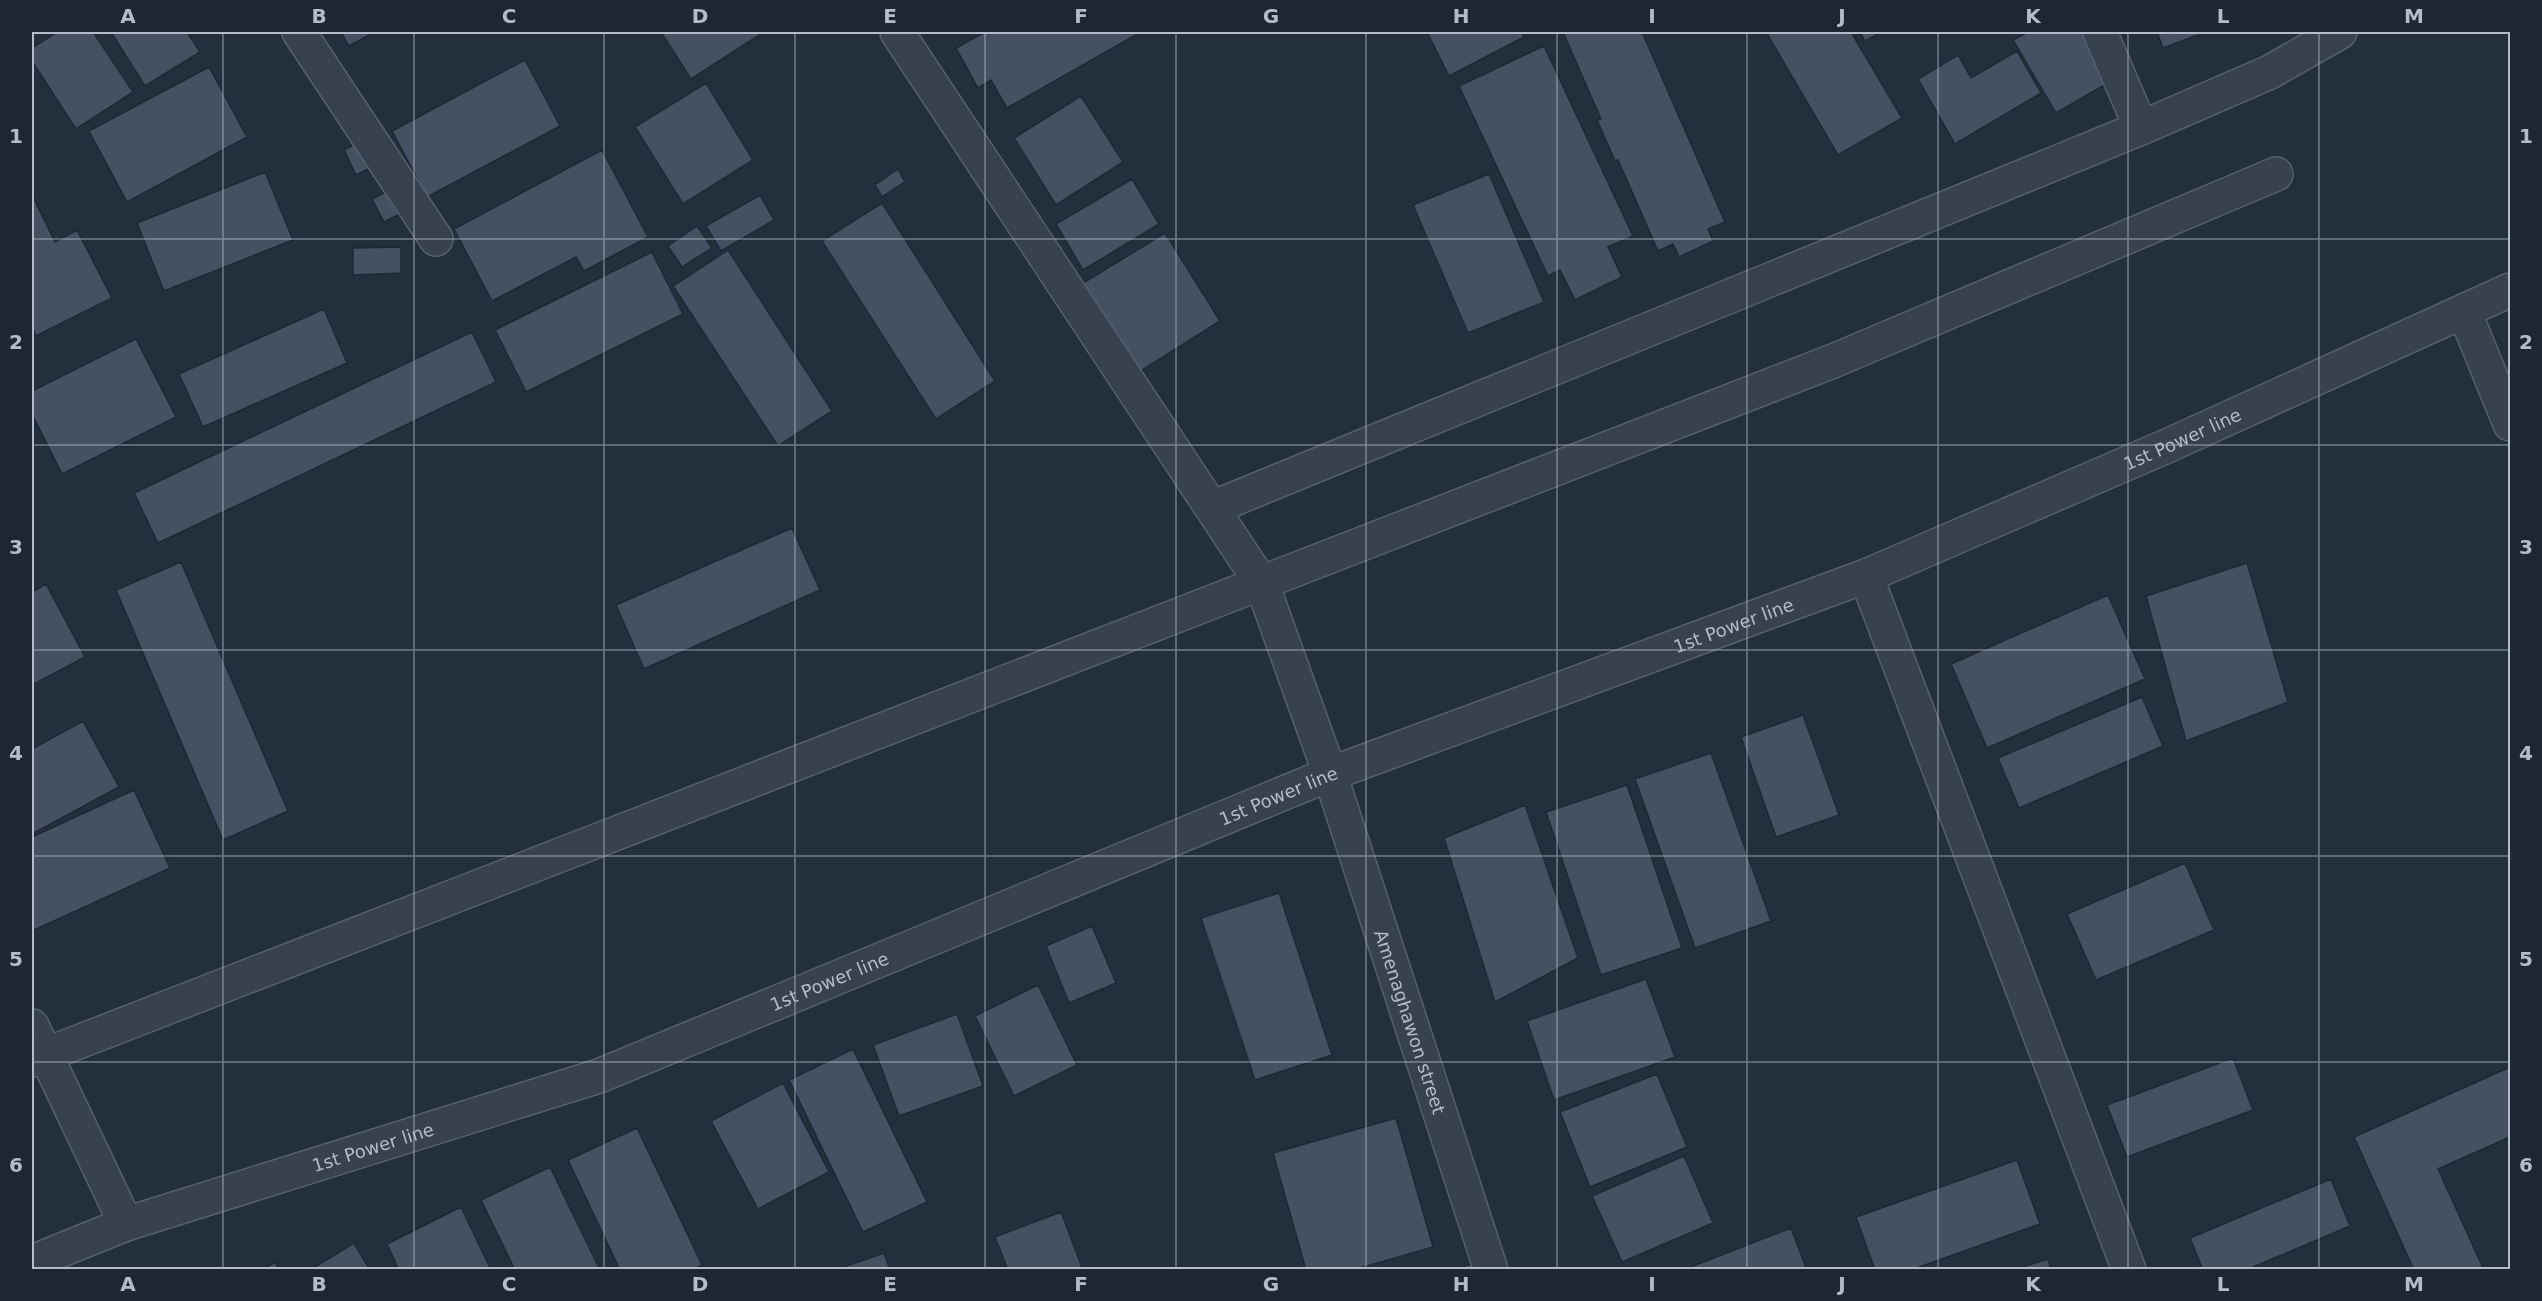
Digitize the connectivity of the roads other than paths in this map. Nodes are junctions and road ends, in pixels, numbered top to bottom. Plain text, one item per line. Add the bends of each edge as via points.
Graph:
1 (298, 32) edge
2 (2100, 32) edge
3 (2340, 32) edge
4 (908, 35) edge
5 (2141, 128) junction
6 (2276, 174) dead end
7 (436, 239) dead end
8 (2511, 290) edge
9 (2464, 311) junction
10 (2511, 424) edge
11 (1212, 508) junction
12 (1866, 576) junction
13 (1262, 584) junction
14 (1330, 774) junction
15 (36, 1046) edge
16 (126, 1224) junction
17 (32, 1262) edge
18 (1491, 1269) edge
19 (2129, 1269) edge

1 - 7 street
2 - 5 street
3 - 5 street via 2270,72
4 - 11 street, Amenaghawon street
5 - 11 street
6 - 13 street via 1833,361
8 - 9 street, 1st Power line
9 - 10 street
9 - 12 street, 1st Power line via 2167,446
11 - 13 street, Amenaghawon street
12 - 14 street, 1st Power line
12 - 19 street
13 - 14 street, Amenaghawon street
13 - 15 street via 434,902
14 - 16 street, 1st Power line via 599,1076
14 - 18 street, Amenaghawon street
15 - 16 street
16 - 17 street, 1st Power line

